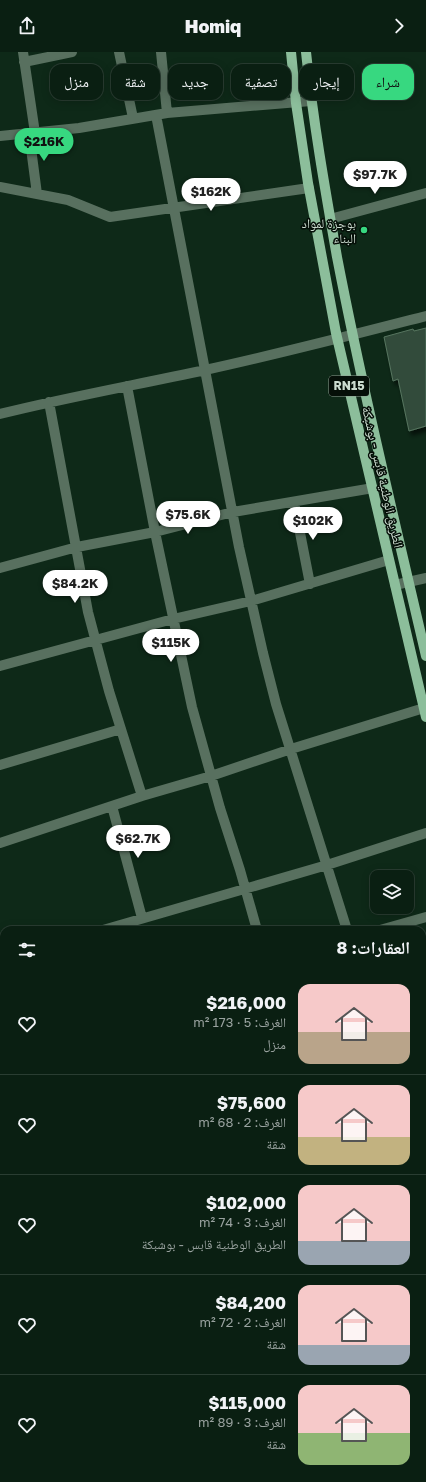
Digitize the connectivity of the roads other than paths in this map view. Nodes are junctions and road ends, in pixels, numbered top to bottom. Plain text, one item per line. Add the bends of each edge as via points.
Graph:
1 (72, 52) edge
2 (119, 52) edge
3 (161, 52) edge
4 (291, 52) edge
5 (306, 52) edge
6 (23, 57) edge
7 (311, 101) junction
8 (296, 103) junction
9 (167, 113) junction
10 (156, 115) junction
11 (133, 118) junction
12 (32, 133) junction
13 (0, 136) edge
14 (0, 187) edge
15 (309, 188) junction
16 (426, 193) edge
17 (38, 194) junction
18 (174, 206) junction
19 (330, 219) junction
20 (426, 316) edge
21 (352, 335) junction
22 (337, 339) junction
23 (205, 370) junction
24 (127, 386) junction
25 (49, 402) junction
26 (0, 414) edge
27 (373, 488) junction
28 (294, 502) junction
29 (233, 512) junction
30 (154, 532) junction
31 (77, 547) junction
32 (389, 560) junction
33 (0, 568) edge
34 (426, 578) edge
35 (409, 582) junction
36 (310, 584) junction
37 (395, 585) junction
38 (251, 601) junction
39 (174, 618) junction
40 (95, 640) junction
41 (426, 656) edge
42 (0, 666) edge
43 (425, 712) edge
44 (121, 729) junction
45 (291, 749) junction
46 (0, 765) edge
47 (211, 776) junction
48 (142, 796) junction
49 (112, 806) junction
50 (426, 833) edge
51 (0, 842) edge
52 (327, 865) junction
53 (245, 888) junction
54 (426, 917) edge
55 (142, 918) junction
56 (116, 926) edge
57 (256, 926) edge
58 (346, 926) edge
59 (394, 926) edge

1 - 6 street
2 - 11 street
3 - 9 street
4 - 8 main road, الطريق الوطنية قابس - بوشبكة / RN15
5 - 7 main road, الطريق الوطنية قابس - بوشبكة / RN15
6 - 12 street
7 - 8 street
7 - 19 main road, الطريق الوطنية قابس - بوشبكة / RN15
8 - 9 street
8 - 15 main road, الطريق الوطنية قابس - بوشبكة / RN15
9 - 10 street
10 - 11 street
10 - 18 street
11 - 12 street
12 - 13 street
12 - 17 street
14 - 17 street
15 - 18 street
15 - 22 main road, الطريق الوطنية قابس - بوشبكة / RN15
16 - 19 street
17 - 18 street via 78,203 110,216
18 - 23 street
19 - 21 main road, الطريق الوطنية قابس - بوشبكة / RN15
20 - 21 street
21 - 22 street
21 - 35 main road, الطريق الوطنية قابس - بوشبكة / RN15
22 - 23 street
22 - 27 main road, الطريق الوطنية قابس - بوشبكة / RN15
23 - 24 street
23 - 29 street
24 - 25 street
24 - 30 street
25 - 26 street
25 - 31 street
27 - 28 street
27 - 32 main road, الطريق الوطنية قابس - بوشبكة / RN15
28 - 29 street
28 - 36 street
29 - 30 street
29 - 38 street
30 - 31 street
30 - 39 street
31 - 33 street
31 - 40 street
32 - 36 street
32 - 37 main road, الطريق الوطنية قابس - بوشبكة / RN15
34 - 35 street
35 - 37 street
35 - 41 main road, الطريق الوطنية قابس - بوشبكة / RN15
36 - 38 street
37 - 43 main road, الطريق الوطنية قابس - بوشبكة / RN15
38 - 39 street
38 - 45 street via 271,685
39 - 40 street
39 - 47 street via 192,707
40 - 42 street
40 - 44 street
43 - 45 street
44 - 46 street
44 - 48 street
45 - 47 street
45 - 52 street
47 - 48 street
47 - 53 street
48 - 49 street
49 - 51 street
49 - 55 street
50 - 52 street
52 - 53 street
52 - 58 street
53 - 55 street
53 - 57 street
54 - 59 street
55 - 56 street

